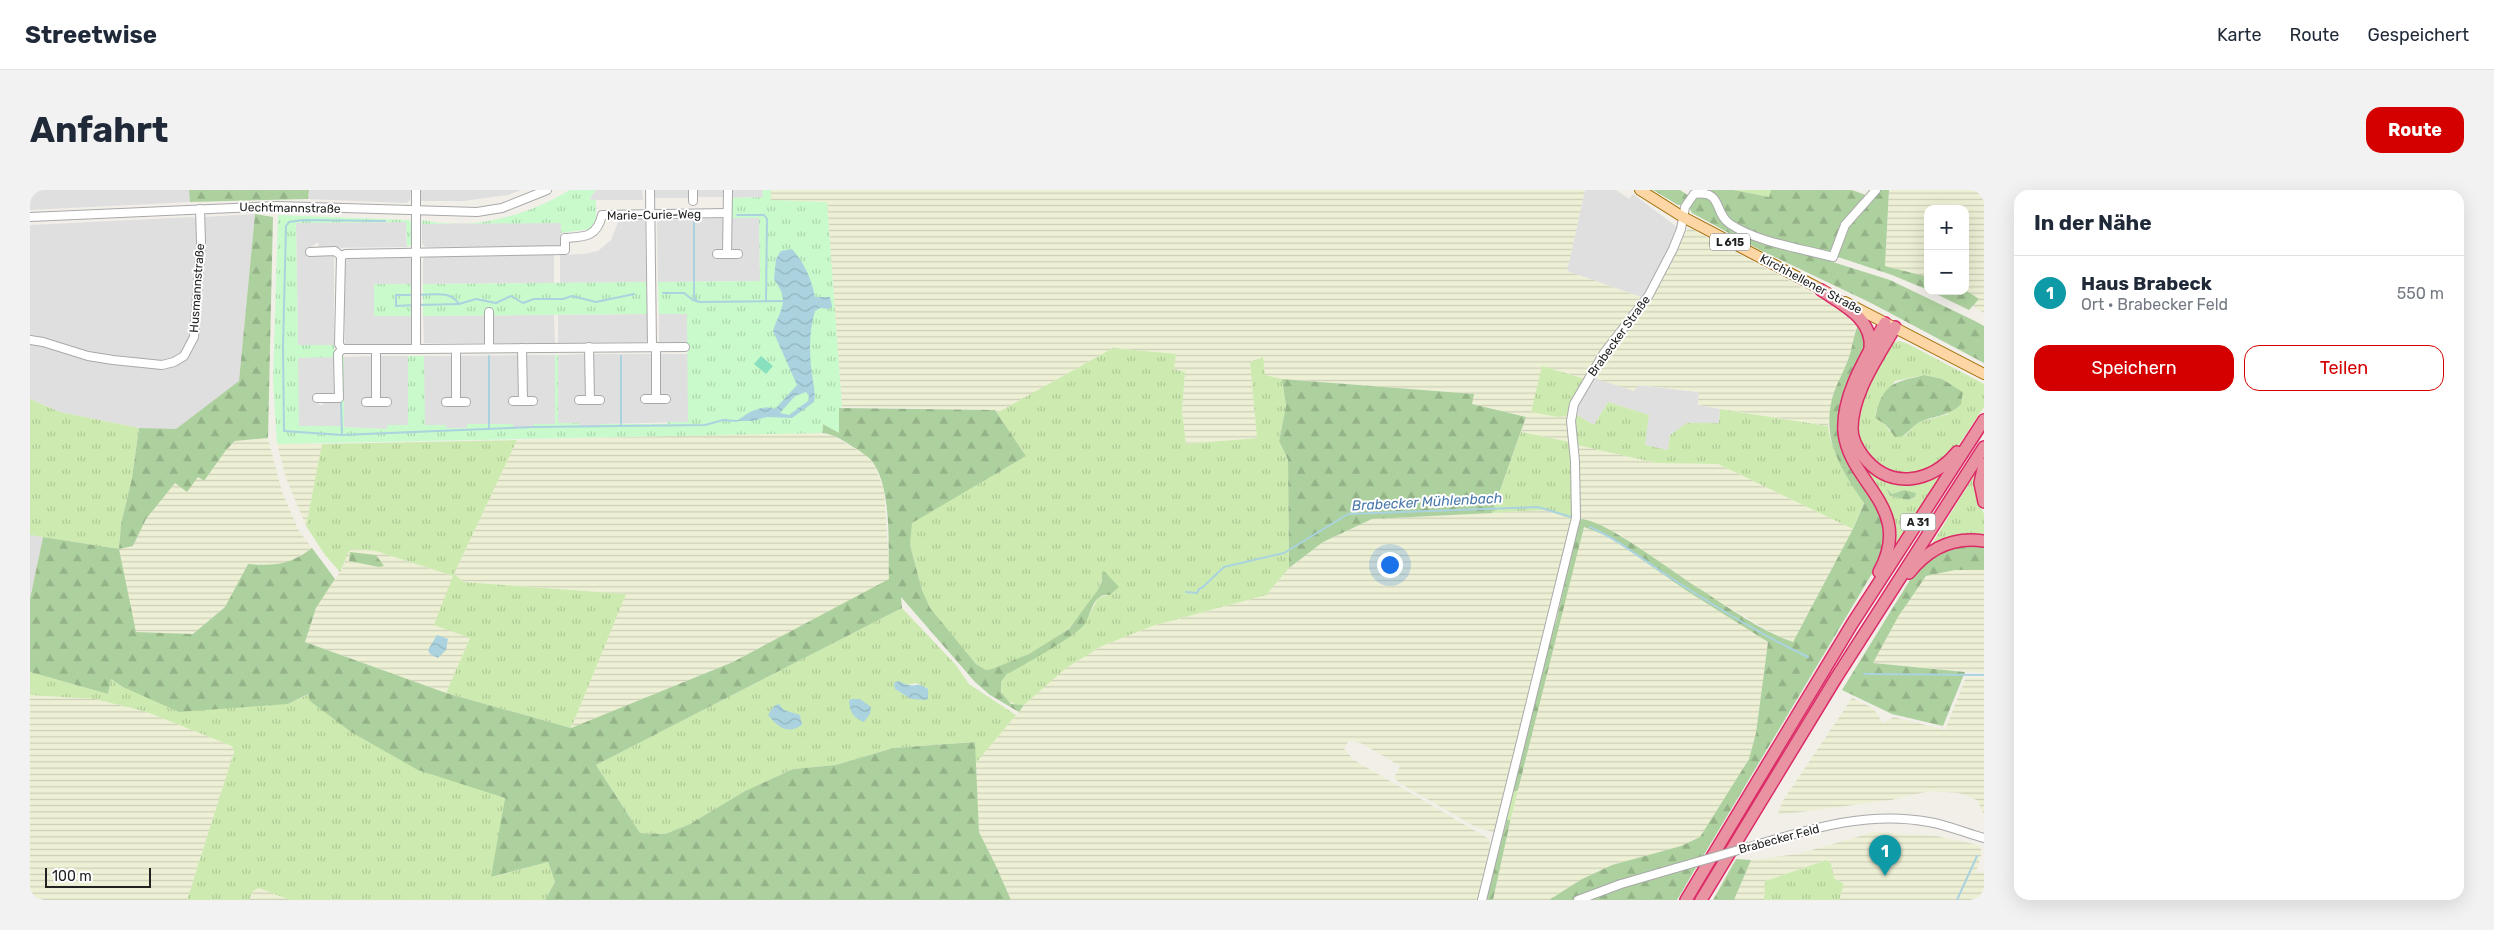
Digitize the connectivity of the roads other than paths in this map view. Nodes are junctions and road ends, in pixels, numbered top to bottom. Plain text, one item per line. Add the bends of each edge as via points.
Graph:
1 (416, 190) edge
2 (547, 190) edge
3 (650, 190) edge
4 (693, 190) edge
5 (728, 190) edge
6 (1640, 190) edge
7 (1876, 190) edge
8 (693, 201) dead end
9 (200, 209) junction
10 (415, 212) junction
11 (651, 214) junction
12 (727, 214) junction
13 (30, 217) edge
14 (1684, 217) junction
15 (310, 252) dead end
16 (415, 252) junction
17 (717, 254) dead end
18 (727, 254) junction
19 (738, 254) dead end
20 (341, 256) junction
21 (1821, 290) junction
22 (489, 312) dead end
23 (1890, 325) junction
24 (30, 340) edge
25 (589, 347) junction
26 (654, 347) junction
27 (685, 347) dead end
28 (418, 348) junction
29 (489, 348) junction
30 (522, 348) junction
31 (342, 349) junction
32 (456, 349) junction
33 (376, 350) junction
34 (1870, 352) junction
35 (1984, 374) edge
36 (317, 398) dead end
37 (656, 399) junction
38 (666, 399) dead end
39 (579, 400) dead end
40 (590, 400) junction
41 (600, 400) dead end
42 (645, 400) dead end
43 (513, 401) dead end
44 (523, 401) junction
45 (533, 401) dead end
46 (366, 402) dead end
47 (376, 402) junction
48 (387, 402) dead end
49 (446, 402) dead end
50 (456, 402) junction
51 (466, 402) dead end
52 (1984, 420) edge
53 (1984, 447) edge
54 (1984, 464) edge
55 (1984, 502) edge
56 (1984, 541) edge
57 (1888, 594) junction
58 (1852, 624) junction
59 (1984, 838) edge
60 (1482, 900) edge
61 (1578, 900) edge
62 (1686, 900) edge
63 (1701, 900) edge

1 - 10 street
2 - 10 street, Uechtmannstraße via 508,206 485,211
3 - 11 street
4 - 8 street
5 - 12 street
6 - 14 main road, Kirchhellener Straße / L 615
7 - 14 street, Brabecker Straße via 1845,225 1833,257 1752,234 1729,224 1720,214 1715,197 1709,193 1694,194
9 - 10 street, Uechtmannstraße via 277,206
9 - 13 street, Uechtmannstraße
9 - 24 street, Husmannstraße via 201,242 194,337 184,356 162,365 113,360
10 - 16 street
11 - 12 street, Marie-Curie-Weg
11 - 16 street, Marie-Curie-Weg via 602,215 598,228 591,235 565,238 564,250
11 - 26 street
12 - 18 street
14 - 21 main road, Kirchhellener Straße / L 615
14 - 60 street, Brabecker Straße via 1673,249 1649,295 1604,353 1574,404 1570,421 1576,471 1576,518
15 - 20 street via 335,252
16 - 20 street
16 - 28 street
17 - 18 street
18 - 19 street
20 - 31 street via 339,344
21 - 23 main road, Kirchhellener Straße / L 615
21 - 34 highway via 1865,324 1870,333
22 - 29 street
23 - 34 highway
23 - 35 main road, Kirchhellener Straße / L 615
23 - 52 highway via 1857,399 1853,416 1852,431 1857,448 1868,463 1884,475 1902,479 1925,476 1944,466 1971,431
25 - 26 street
25 - 30 street
25 - 40 street
26 - 27 street
26 - 37 street
28 - 32 street
28 - 33 street
29 - 30 street
29 - 32 street
30 - 44 street
31 - 33 street
31 - 36 street via 338,354 338,398
32 - 50 street
33 - 47 street
34 - 58 highway via 1849,397 1844,434 1849,452 1885,513 1889,540 1880,570 1855,608
37 - 38 street
37 - 42 street
39 - 40 street
40 - 41 street
43 - 44 street
44 - 45 street
46 - 47 street
47 - 48 street
49 - 50 street
50 - 51 street
52 - 58 highway, A 31
53 - 57 highway, A 31
54 - 55 highway via 1980,482
56 - 57 highway via 1962,540 1934,548 1922,558 1898,591
57 - 63 highway, A 31
58 - 62 highway, A 31
59 - 61 street, Brabecker Feld, bridge via 1929,822 1877,817 1811,830 1622,884

